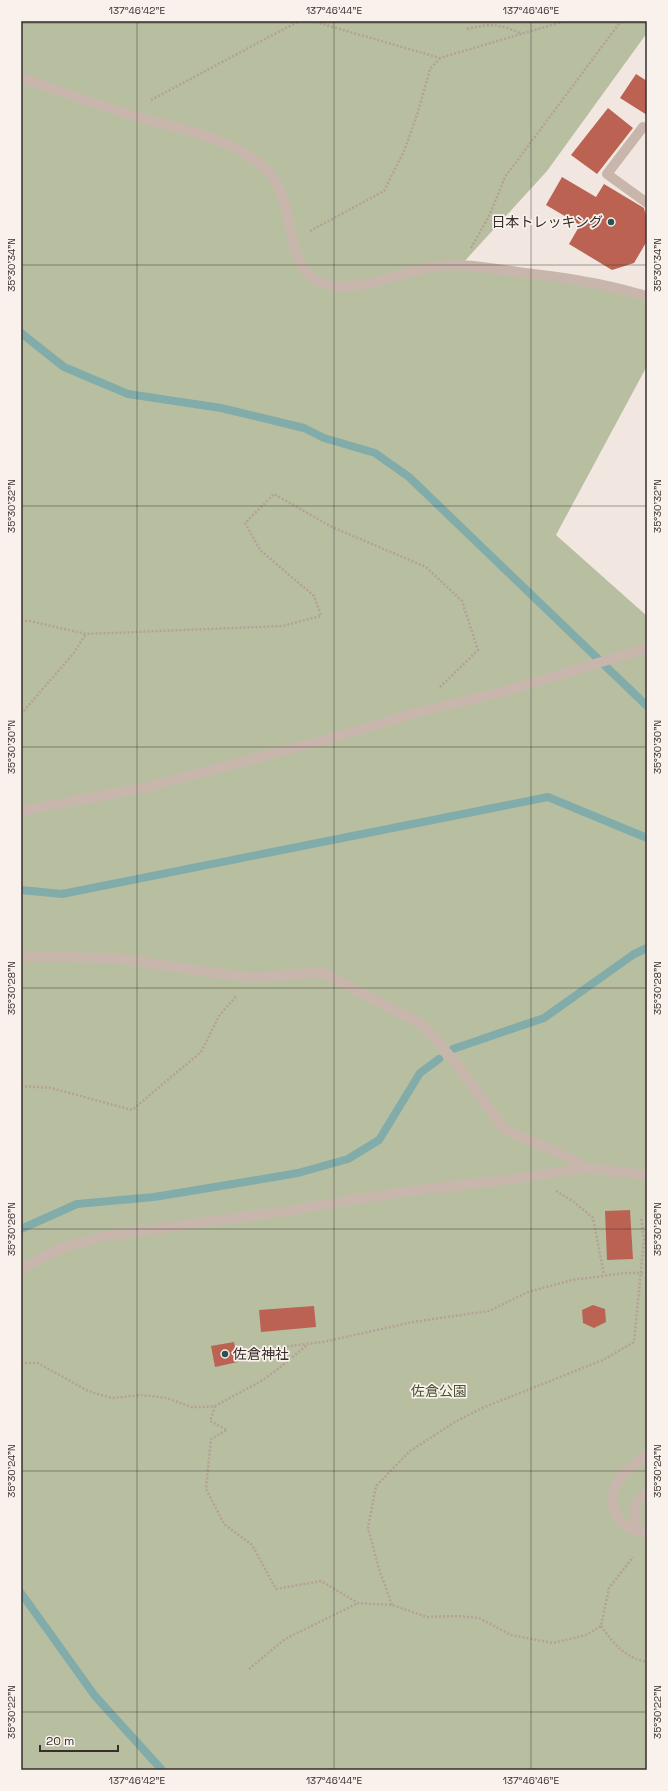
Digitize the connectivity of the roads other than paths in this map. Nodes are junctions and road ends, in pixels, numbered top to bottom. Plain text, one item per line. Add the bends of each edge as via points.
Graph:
1 (21, 78) edge
2 (647, 128) edge
3 (647, 203) edge
4 (647, 296) edge
5 (647, 648) edge
6 (21, 812) edge
7 (21, 956) edge
8 (586, 1168) junction
9 (647, 1174) edge
10 (21, 1269) edge
11 (647, 1455) edge
12 (647, 1492) edge
13 (642, 1532) edge

1 - 4 lane via 241,150 267,170 282,193 289,216 292,241 302,267 316,280 333,286 353,287 430,267 461,264 587,282
2 - 3 lane via 643,127 607,174
5 - 6 lane via 584,669 466,702 411,714 336,737 143,788
7 - 8 lane via 113,958 252,978 321,972 423,1025 456,1063 504,1129 570,1158
8 - 9 lane
8 - 10 lane via 105,1236 63,1247
11 - 13 lane via 619,1478 613,1490 617,1517 628,1528
12 - 13 lane via 638,1498 635,1511

